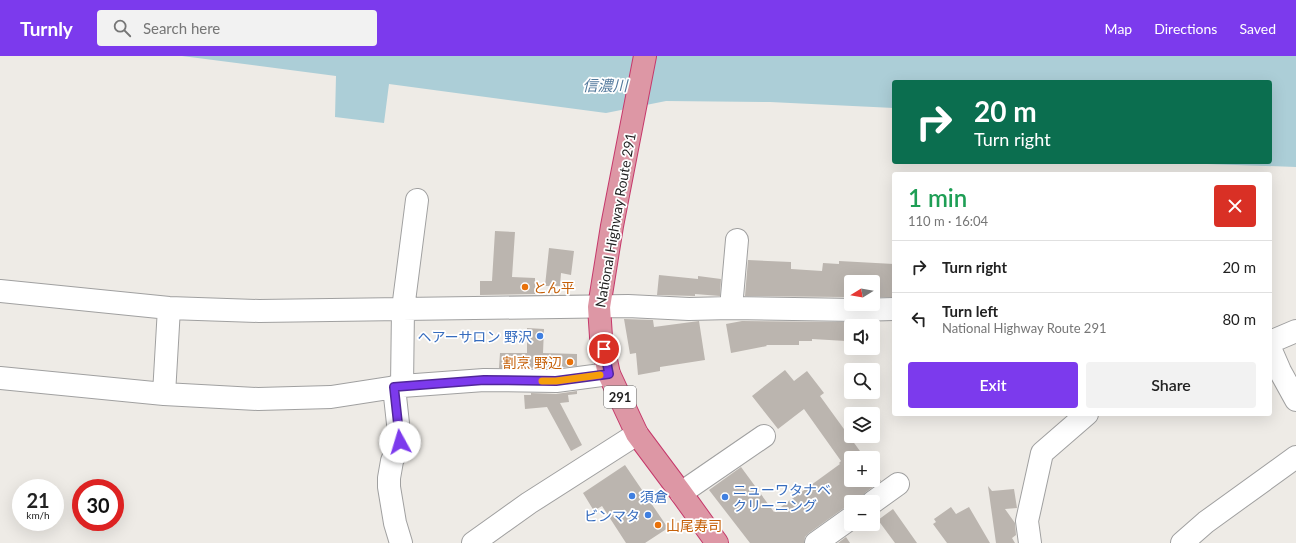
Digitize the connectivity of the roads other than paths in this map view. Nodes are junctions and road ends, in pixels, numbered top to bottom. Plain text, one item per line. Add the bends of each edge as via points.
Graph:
1 (645, 56) edge
2 (417, 200) dead end
3 (737, 240) dead end
4 (0, 291) edge
5 (599, 307) junction
6 (169, 308) junction
7 (731, 308) junction
8 (403, 309) junction
9 (892, 309) edge
10 (1296, 331) edge
11 (1272, 341) edge
12 (1272, 353) edge
13 (609, 374) junction
14 (0, 378) edge
15 (398, 387) junction
16 (164, 394) junction
17 (1296, 400) edge
18 (1084, 416) edge
19 (637, 434) junction
20 (764, 436) dead end
21 (1296, 457) edge
22 (898, 484) dead end
23 (682, 492) junction
24 (880, 497) edge
25 (844, 523) edge
26 (401, 543) edge
27 (473, 543) edge
28 (717, 543) edge
29 (816, 543) edge
30 (1030, 543) edge
31 (1182, 543) edge

1 - 5 highway, National Highway Route 291 / 291
2 - 8 street
3 - 7 street
4 - 6 street
5 - 7 street
5 - 8 street
5 - 13 highway, National Highway Route 291 / 291 via 601,337
6 - 8 street via 259,311
6 - 16 street
7 - 9 street
8 - 15 street
10 - 11 street
12 - 17 street
13 - 15 street via 556,381 484,380
13 - 19 highway, National Highway Route 291 / 291
14 - 16 street
15 - 16 street via 331,397 258,399
15 - 26 street via 400,442 392,462 388,487
18 - 30 street via 1042,453 1026,521
19 - 23 highway, National Highway Route 291 / 291
19 - 27 street via 529,503
20 - 23 street
21 - 31 street via 1206,522
22 - 24 street
23 - 28 highway, National Highway Route 291 / 291
25 - 29 street

